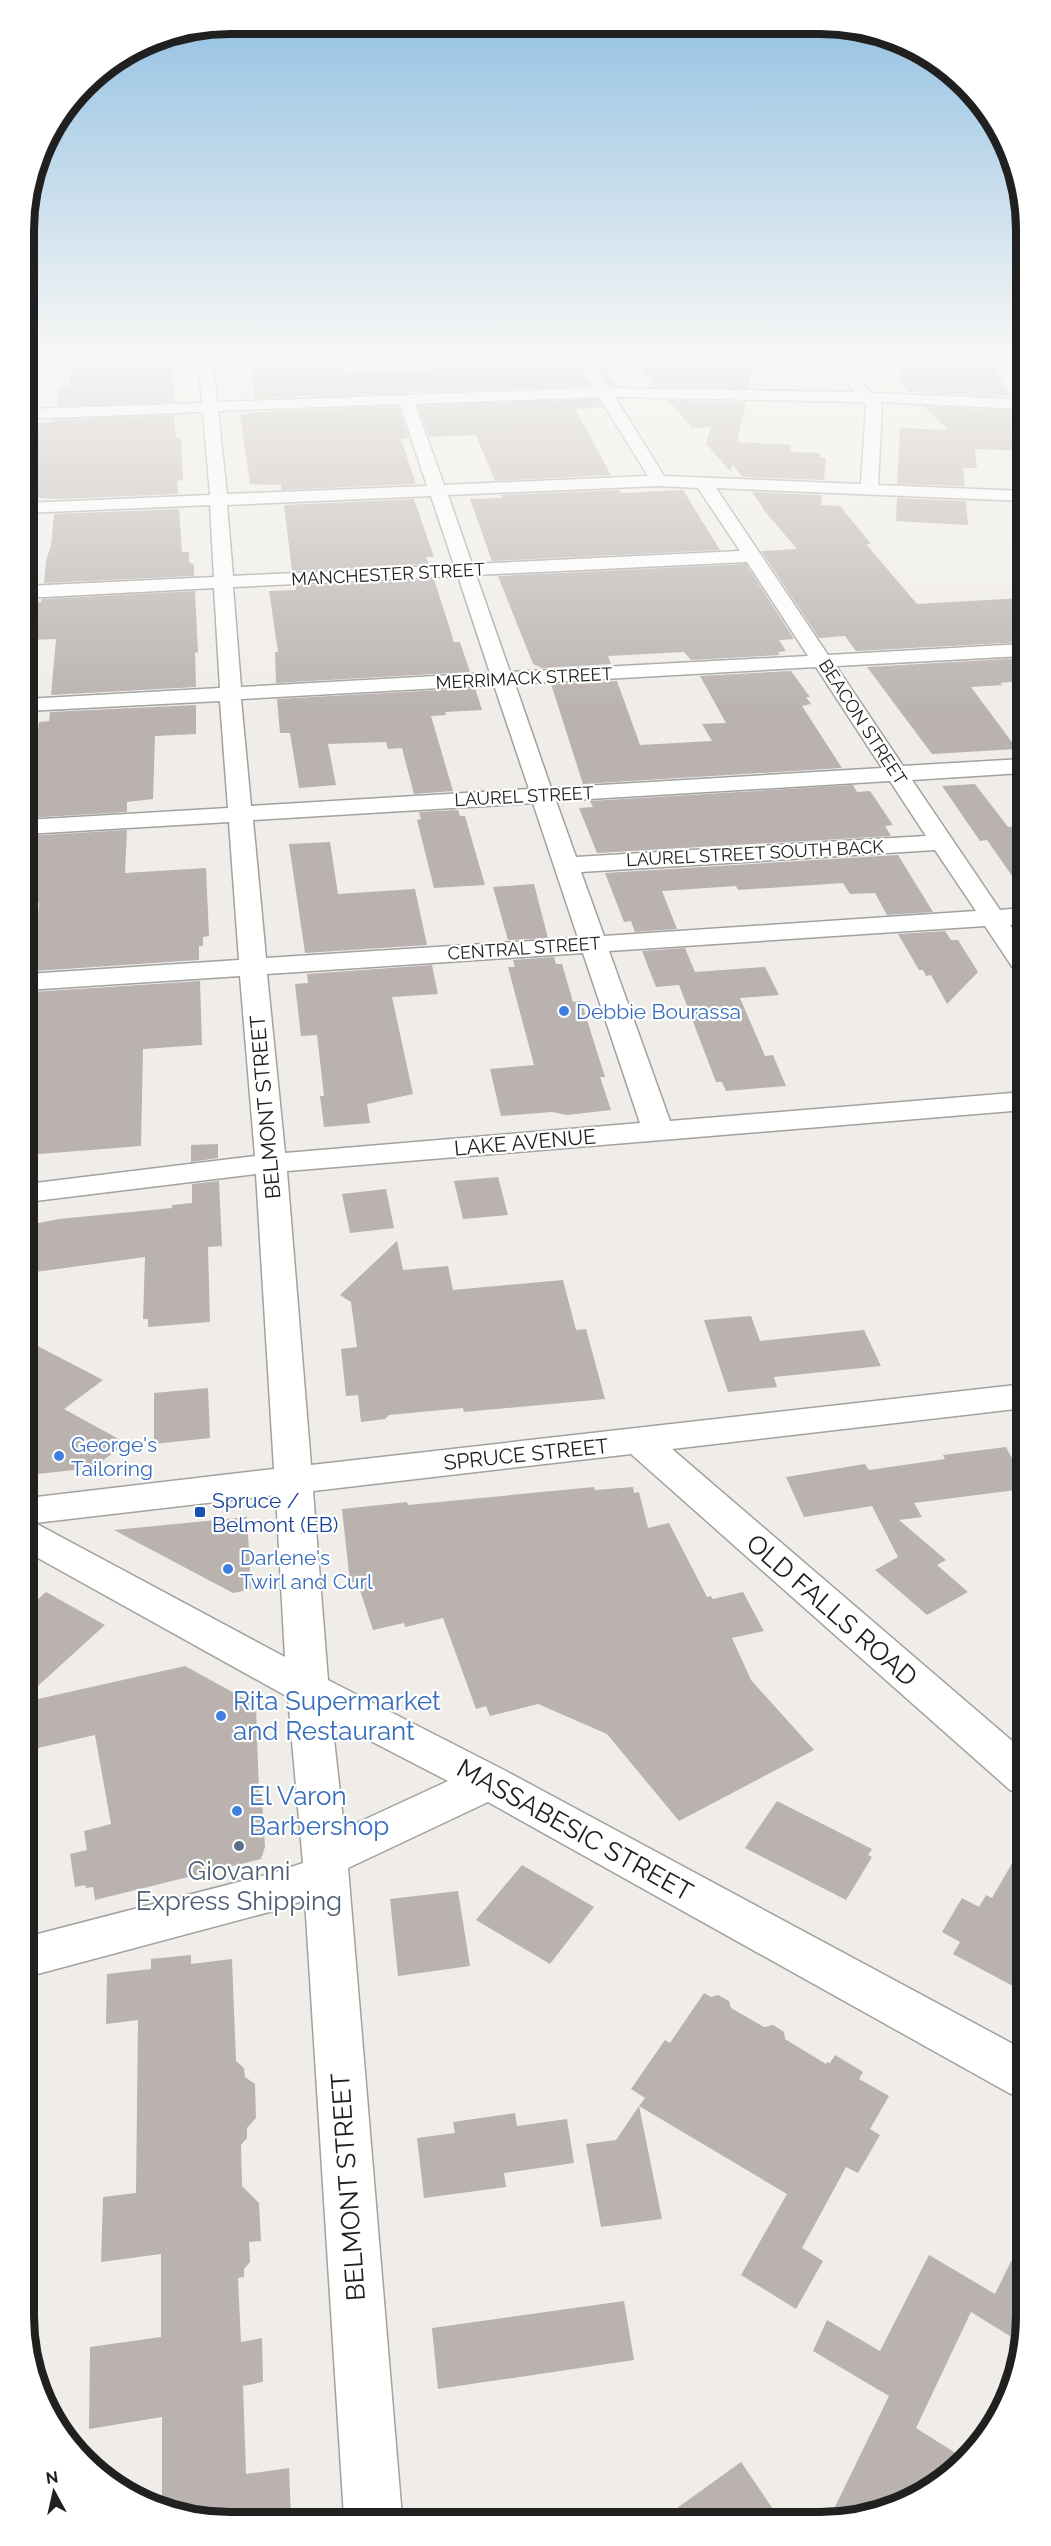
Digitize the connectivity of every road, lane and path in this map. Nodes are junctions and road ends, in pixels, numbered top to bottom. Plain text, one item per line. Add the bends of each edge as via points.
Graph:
1 (216, 475) edge
2 (432, 475) edge
3 (655, 475) edge
4 (870, 475) edge
5 (659, 481) junction
6 (703, 482) junction
7 (437, 490) junction
8 (869, 490) junction
9 (1017, 496) edge
10 (218, 500) junction
11 (35, 508) edge
12 (751, 556) junction
13 (466, 571) junction
14 (223, 582) junction
15 (35, 592) edge
16 (1017, 650) edge
17 (823, 661) junction
18 (503, 679) junction
19 (231, 694) junction
20 (35, 705) edge
21 (1017, 766) edge
22 (897, 773) junction
23 (541, 795) junction
24 (241, 814) junction
25 (35, 826) edge
26 (942, 842) junction
27 (567, 865) junction
28 (1017, 916) edge
29 (993, 918) junction
30 (593, 944) junction
31 (1017, 954) edge
32 (253, 966) junction
33 (35, 981) edge
34 (1017, 1102) edge
35 (658, 1131) junction
36 (270, 1163) junction
37 (35, 1192) edge
38 (1016, 1396) edge
39 (640, 1442) junction
40 (292, 1479) junction
41 (34, 1510) edge
42 (34, 1539) edge
43 (308, 1689) junction
44 (1016, 1770) edge
45 (489, 1782) junction
46 (326, 1866) junction
47 (34, 1955) edge
48 (1016, 2072) edge
49 (373, 2512) edge

1 - 10 street, BELMONT STREET
2 - 7 street
3 - 5 street
4 - 8 street
5 - 6 street
5 - 7 street
6 - 8 street
6 - 12 street, BEACON STREET
7 - 10 street
7 - 13 street
8 - 9 street
10 - 11 street
10 - 14 street, BELMONT STREET
12 - 13 street, MANCHESTER STREET
12 - 17 street, BEACON STREET
13 - 14 street, MANCHESTER STREET
13 - 18 street
14 - 15 street, MANCHESTER STREET
14 - 19 street, BELMONT STREET
16 - 17 street, MERRIMACK STREET
17 - 18 street, MERRIMACK STREET
17 - 22 street, BEACON STREET
18 - 19 street, MERRIMACK STREET
18 - 23 street
19 - 20 street, MERRIMACK STREET
19 - 24 street, BELMONT STREET
21 - 22 street, LAUREL STREET
22 - 23 street, LAUREL STREET
22 - 26 street, BEACON STREET
23 - 24 street, LAUREL STREET
23 - 27 street
24 - 25 street, LAUREL STREET
24 - 32 street, BELMONT STREET
26 - 27 street, LAUREL STREET SOUTH BACK
26 - 29 street, BEACON STREET
27 - 30 street
28 - 29 street, CENTRAL STREET
29 - 30 street, CENTRAL STREET
29 - 31 street, BEACON STREET
30 - 32 street, CENTRAL STREET
30 - 35 street
32 - 33 street, CENTRAL STREET
32 - 36 street, BELMONT STREET
34 - 35 street, LAKE AVENUE
35 - 36 street, LAKE AVENUE
36 - 37 street, LAKE AVENUE
36 - 40 street, BELMONT STREET
38 - 39 street, SPRUCE STREET
39 - 40 street, SPRUCE STREET
39 - 44 street, OLD FALLS ROAD
40 - 41 street, SPRUCE STREET
40 - 43 street, BELMONT STREET
42 - 43 street, MASSABESIC STREET
43 - 45 street, MASSABESIC STREET
43 - 46 street, BELMONT STREET
45 - 46 street
45 - 48 street, MASSABESIC STREET
46 - 47 street via 273,1892
46 - 49 street, BELMONT STREET

